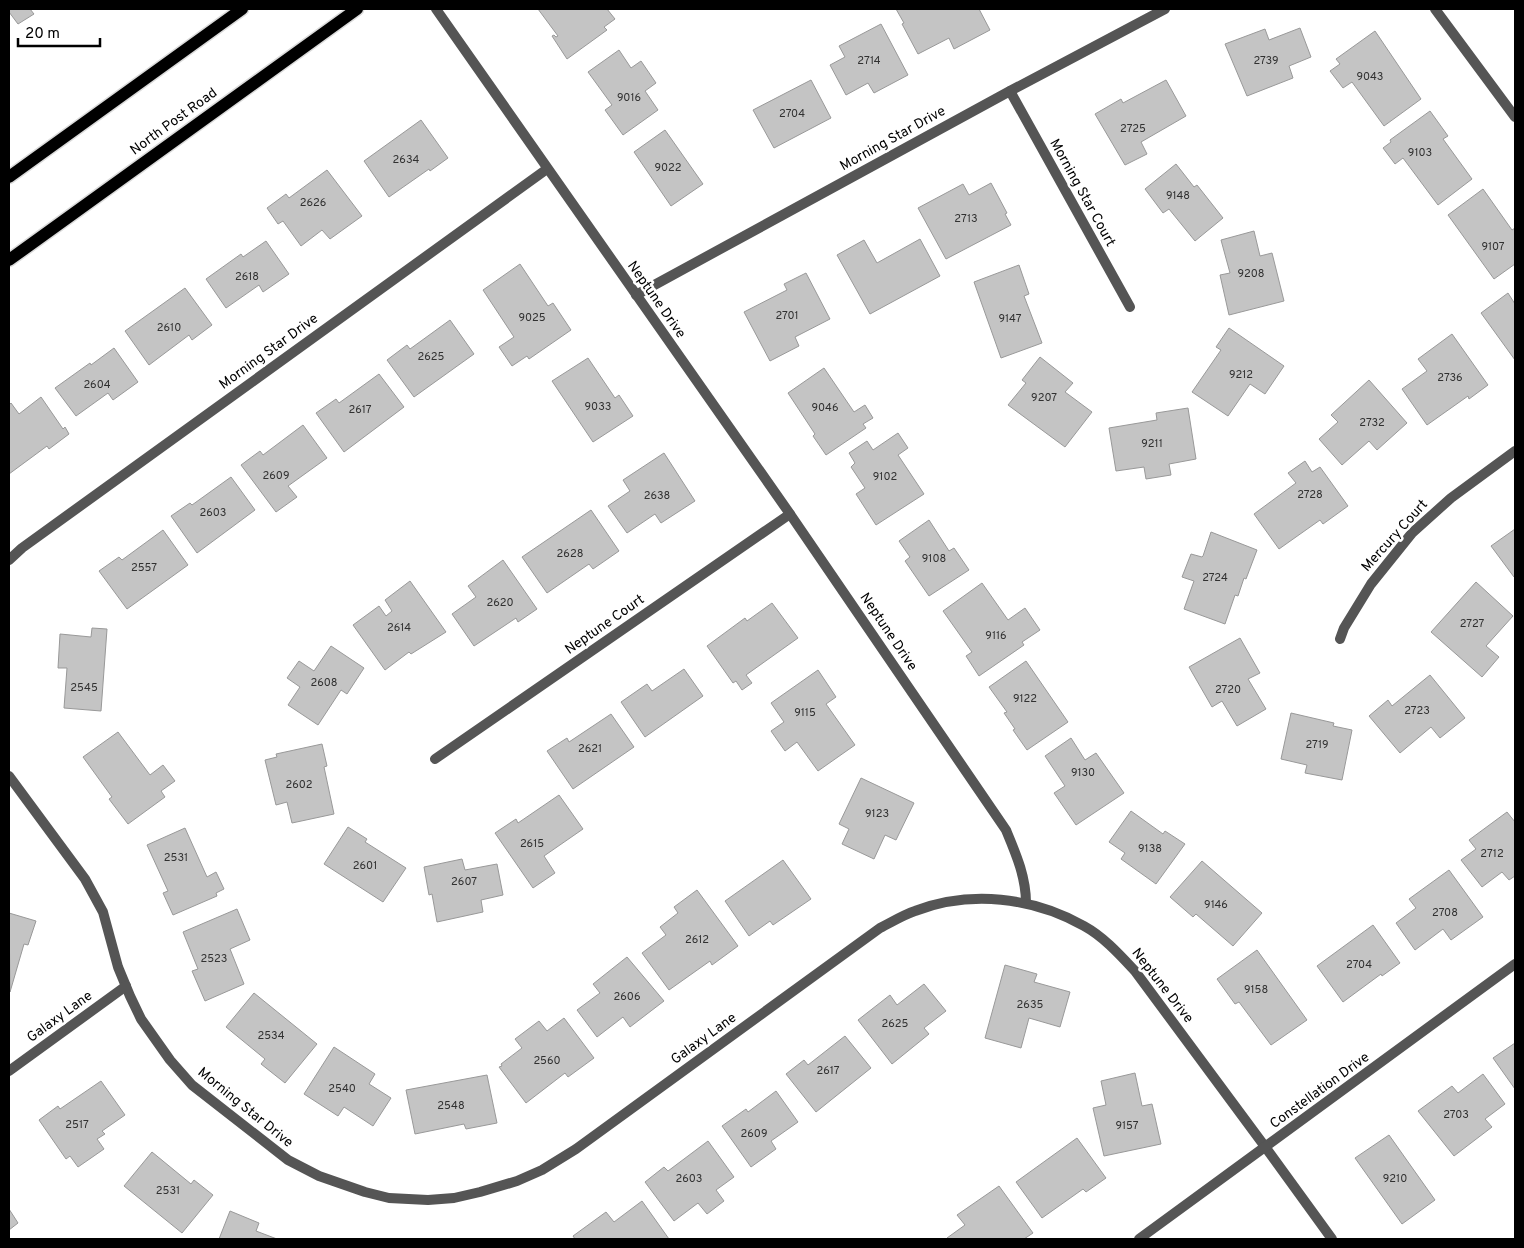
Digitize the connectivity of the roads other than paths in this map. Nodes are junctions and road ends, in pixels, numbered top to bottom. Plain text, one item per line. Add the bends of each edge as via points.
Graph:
1 (242, 9) edge
2 (357, 9) edge
3 (436, 9) edge
4 (1165, 9) edge
5 (1435, 9) edge
6 (1010, 91) junction
7 (1515, 118) edge
8 (547, 169) junction
9 (9, 177) edge
10 (9, 260) edge
11 (636, 295) junction
12 (1130, 307) dead end
13 (1515, 451) edge
14 (790, 514) junction
15 (9, 560) edge
16 (1340, 639) dead end
17 (435, 759) dead end
18 (9, 776) edge
19 (1026, 903) junction
20 (1515, 964) edge
21 (126, 986) junction
22 (9, 1071) edge
23 (1266, 1148) junction
24 (394, 1199) joint
25 (1140, 1239) edge
26 (1332, 1239) edge

1 - 9 main road
2 - 10 main road, North Post Road
3 - 8 street, Neptune Drive
4 - 6 street, Morning Star Drive
5 - 7 street
6 - 11 street, Morning Star Drive
6 - 12 street, Morning Star Court
8 - 11 street, Neptune Drive
8 - 15 street, Morning Star Drive
11 - 14 street, Neptune Drive
13 - 16 street, Mercury Court via 1450,498 1412,533 1371,584
14 - 17 street, Neptune Court
14 - 19 street, Neptune Drive via 1006,830 1025,882
18 - 21 street, Morning Star Drive via 86,879 103,912
19 - 23 street, Neptune Drive via 1086,927 1117,951
19 - 24 street, Galaxy Lane via 968,899 902,916 868,936 558,1161 518,1181 480,1192 454,1198
20 - 23 street, Constellation Drive
21 - 22 street, Galaxy Lane
21 - 24 street, Morning Star Drive via 141,1019 170,1060 208,1099 300,1167 349,1187
23 - 25 street, Constellation Drive
23 - 26 street, Neptune Drive

